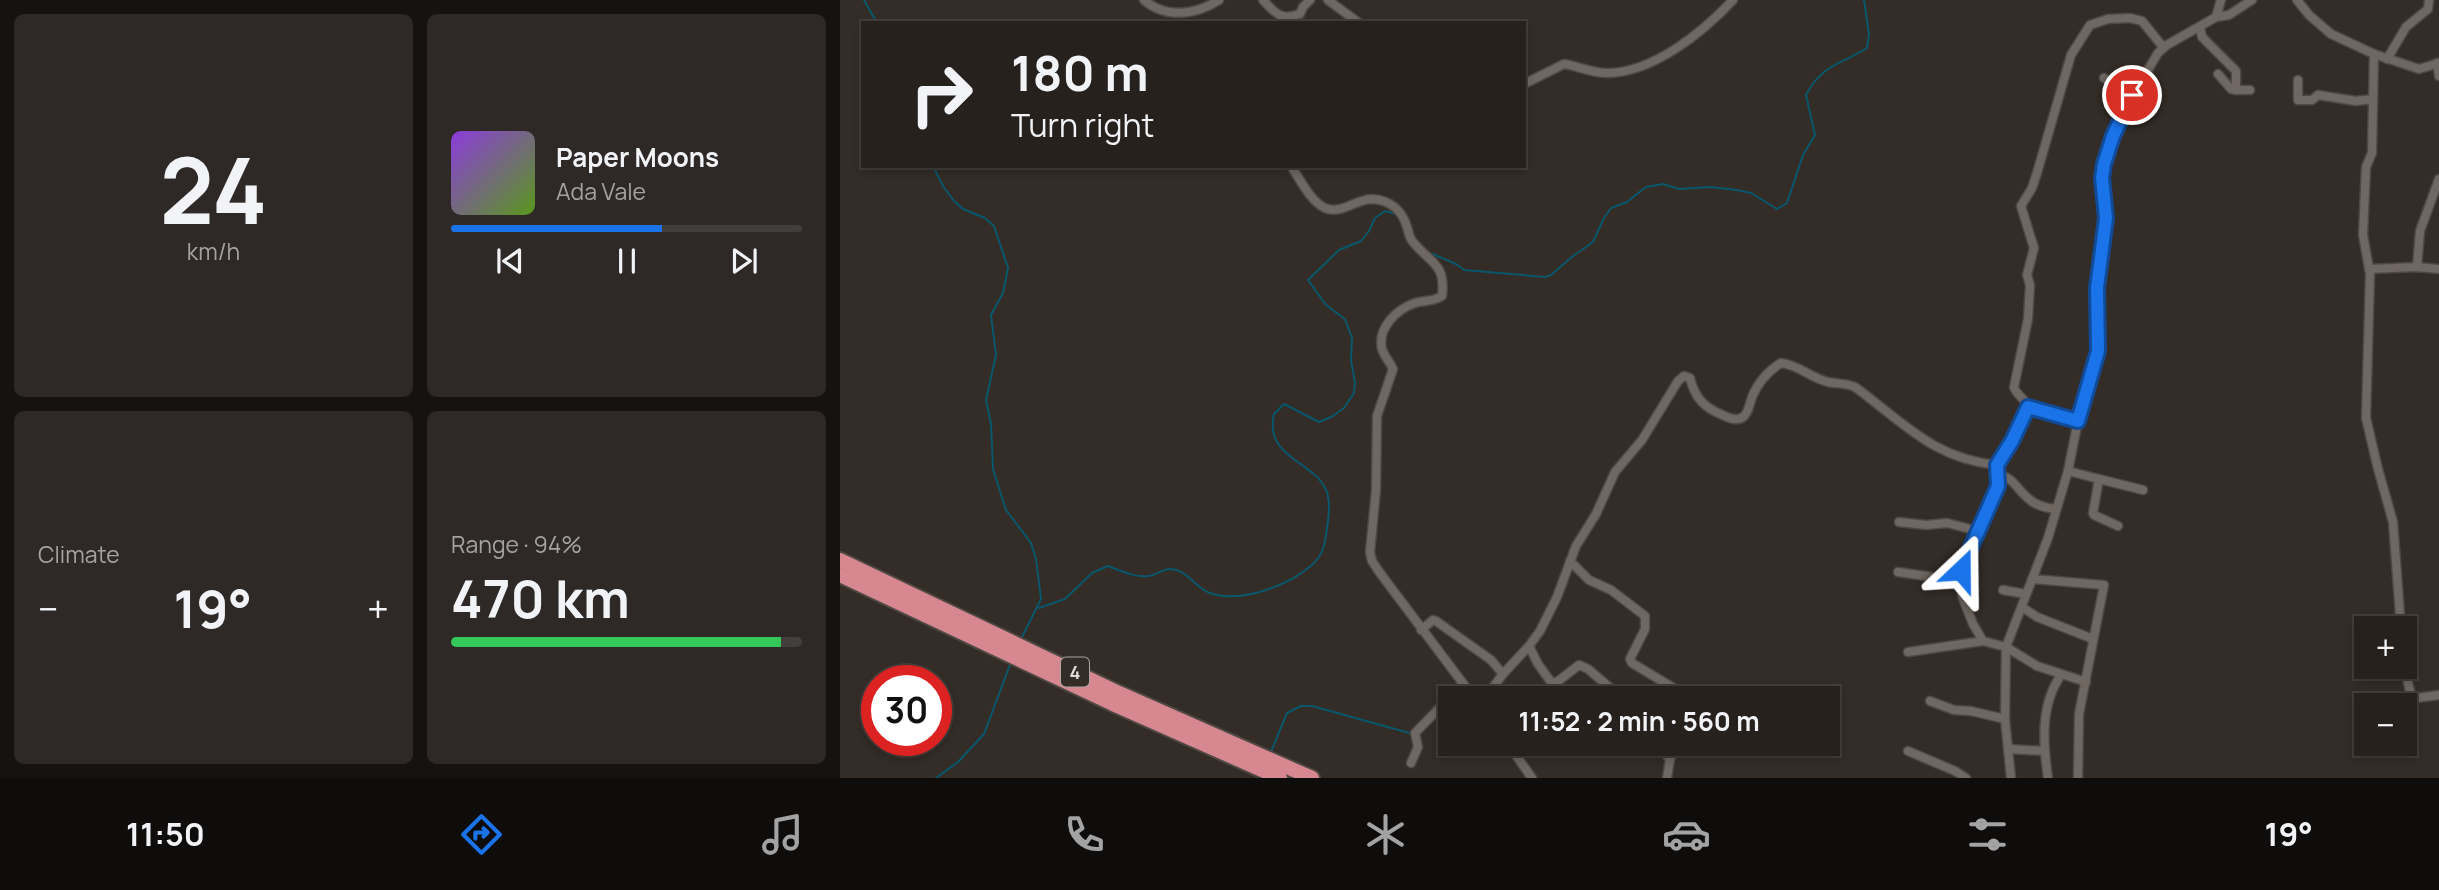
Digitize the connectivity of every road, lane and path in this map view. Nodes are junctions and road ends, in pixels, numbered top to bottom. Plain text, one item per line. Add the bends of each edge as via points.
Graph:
1 (1144, 0) edge
2 (1219, 0) edge
3 (1263, 0) edge
4 (1310, 0) edge
5 (1328, 0) edge
6 (1733, 0) edge
7 (2221, 0) edge
8 (2252, 0) edge
9 (2298, 0) edge
10 (2430, 0) edge
11 (1300, 13) junction
12 (2216, 17) junction
13 (1295, 21) edge
14 (1356, 21) edge
15 (2200, 27) junction
16 (2162, 47) junction
17 (2374, 54) junction
18 (2387, 59) junction
19 (2438, 63) edge
20 (2218, 74) dead end
21 (2439, 76) edge
22 (2105, 78) dead end
23 (2298, 80) dead end
24 (1526, 83) edge
25 (2236, 90) junction
26 (2250, 90) dead end
27 (2132, 95) junction
28 (2373, 99) junction
29 (1292, 168) edge
30 (2439, 179) edge
31 (2436, 193) edge
32 (2417, 267) junction
33 (2369, 269) junction
34 (2439, 269) edge
35 (2028, 407) junction
36 (2078, 421) junction
37 (1997, 470) junction
38 (2068, 471) junction
39 (2099, 479) junction
40 (2143, 490) dead end
41 (2056, 509) junction
42 (1899, 522) dead end
43 (2118, 526) dead end
44 (1978, 531) junction
45 (840, 561) edge
46 (1570, 561) junction
47 (1898, 572) dead end
48 (840, 575) edge
49 (2032, 579) junction
50 (1960, 581) junction
51 (2003, 590) dead end
52 (2026, 594) junction
53 (2022, 607) junction
54 (2400, 616) edge
55 (1421, 630) junction
56 (2093, 639) junction
57 (1983, 641) junction
58 (1529, 646) junction
59 (2006, 647) junction
60 (1908, 652) dead end
61 (1503, 674) junction
62 (2061, 676) junction
63 (2407, 679) edge
64 (2086, 682) junction
65 (1463, 684) joint
66 (1494, 686) edge
67 (1608, 686) edge
68 (1664, 686) edge
69 (2439, 695) edge
70 (1930, 701) dead end
71 (2004, 719) junction
72 (2008, 749) junction
73 (1908, 751) dead end
74 (2044, 751) junction
75 (1516, 756) edge
76 (1667, 756) edge
77 (1672, 756) edge
78 (1670, 759) junction
79 (1411, 763) dead end
80 (1280, 778) edge
81 (1312, 778) edge
82 (1532, 778) edge
83 (1667, 778) edge
84 (1966, 778) edge
85 (2011, 778) edge
86 (2048, 778) edge
87 (2078, 778) edge

1 - 2 street via 1178,13 1195,12
3 - 11 street via 1279,16
4 - 11 street
5 - 14 street
6 - 24 street via 1705,28 1648,62 1608,74 1564,64
7 - 12 street
8 - 12 street via 2229,15
9 - 17 street via 2331,34
10 - 18 street
11 - 13 street
12 - 15 street
15 - 16 street
15 - 25 street via 2202,37 2236,71
16 - 27 street
16 - 35 street via 2142,20 2108,19 2090,25 2071,55 2037,173 2021,206 2034,248 2027,275 2028,319 2014,387
17 - 18 street
17 - 28 street
18 - 19 street via 2419,69
19 - 21 street
20 - 25 street
22 - 27 street
23 - 28 street via 2298,100 2318,95
25 - 26 street
27 - 36 street via 2104,164 2106,218 2097,288 2098,351
28 - 33 street via 2363,235
29 - 55 street via 1316,202 1329,210 1369,199 1390,204 1402,214 1410,240 1437,265 1441,279 1441,296 1395,313 1383,337 1382,348 1393,369 1377,416 1376,490 1369,540 1372,561
30 - 31 street
31 - 32 street via 2420,231
32 - 33 street
32 - 34 street
33 - 54 street via 2367,418 2393,522
35 - 36 street
35 - 37 street
36 - 38 street
37 - 41 street via 2029,500
37 - 44 street via 1998,486
37 - 46 street via 1927,444 1855,387 1828,382 1798,367 1776,366 1738,419 1704,405 1690,378 1684,376 1615,472
38 - 39 street
38 - 41 street
39 - 40 street
39 - 43 street via 2092,513
41 - 49 street
42 - 44 street via 1947,523
44 - 50 street
45 - 81 highway, 4
46 - 58 street via 1557,597
46 - 68 street via 1589,580 1645,616 1645,629 1630,659
47 - 50 street
48 - 80 highway, 4
49 - 52 street
49 - 56 street via 2103,584
50 - 57 street via 1962,596
51 - 52 street
52 - 53 street
53 - 56 street
53 - 59 street
55 - 61 street via 1436,621
55 - 65 street
56 - 64 street
57 - 59 street
57 - 60 street
58 - 61 street
58 - 67 street via 1551,682 1579,665
59 - 62 street
59 - 71 street
61 - 66 street
62 - 64 street
62 - 74 street via 2046,711
63 - 69 street via 2411,695
64 - 87 street via 2079,714
65 - 79 street via 1415,733 1418,747
70 - 71 street
71 - 72 street
72 - 74 street
72 - 85 street
73 - 84 street
74 - 86 street
75 - 82 street
76 - 78 street
77 - 78 street
78 - 83 street

